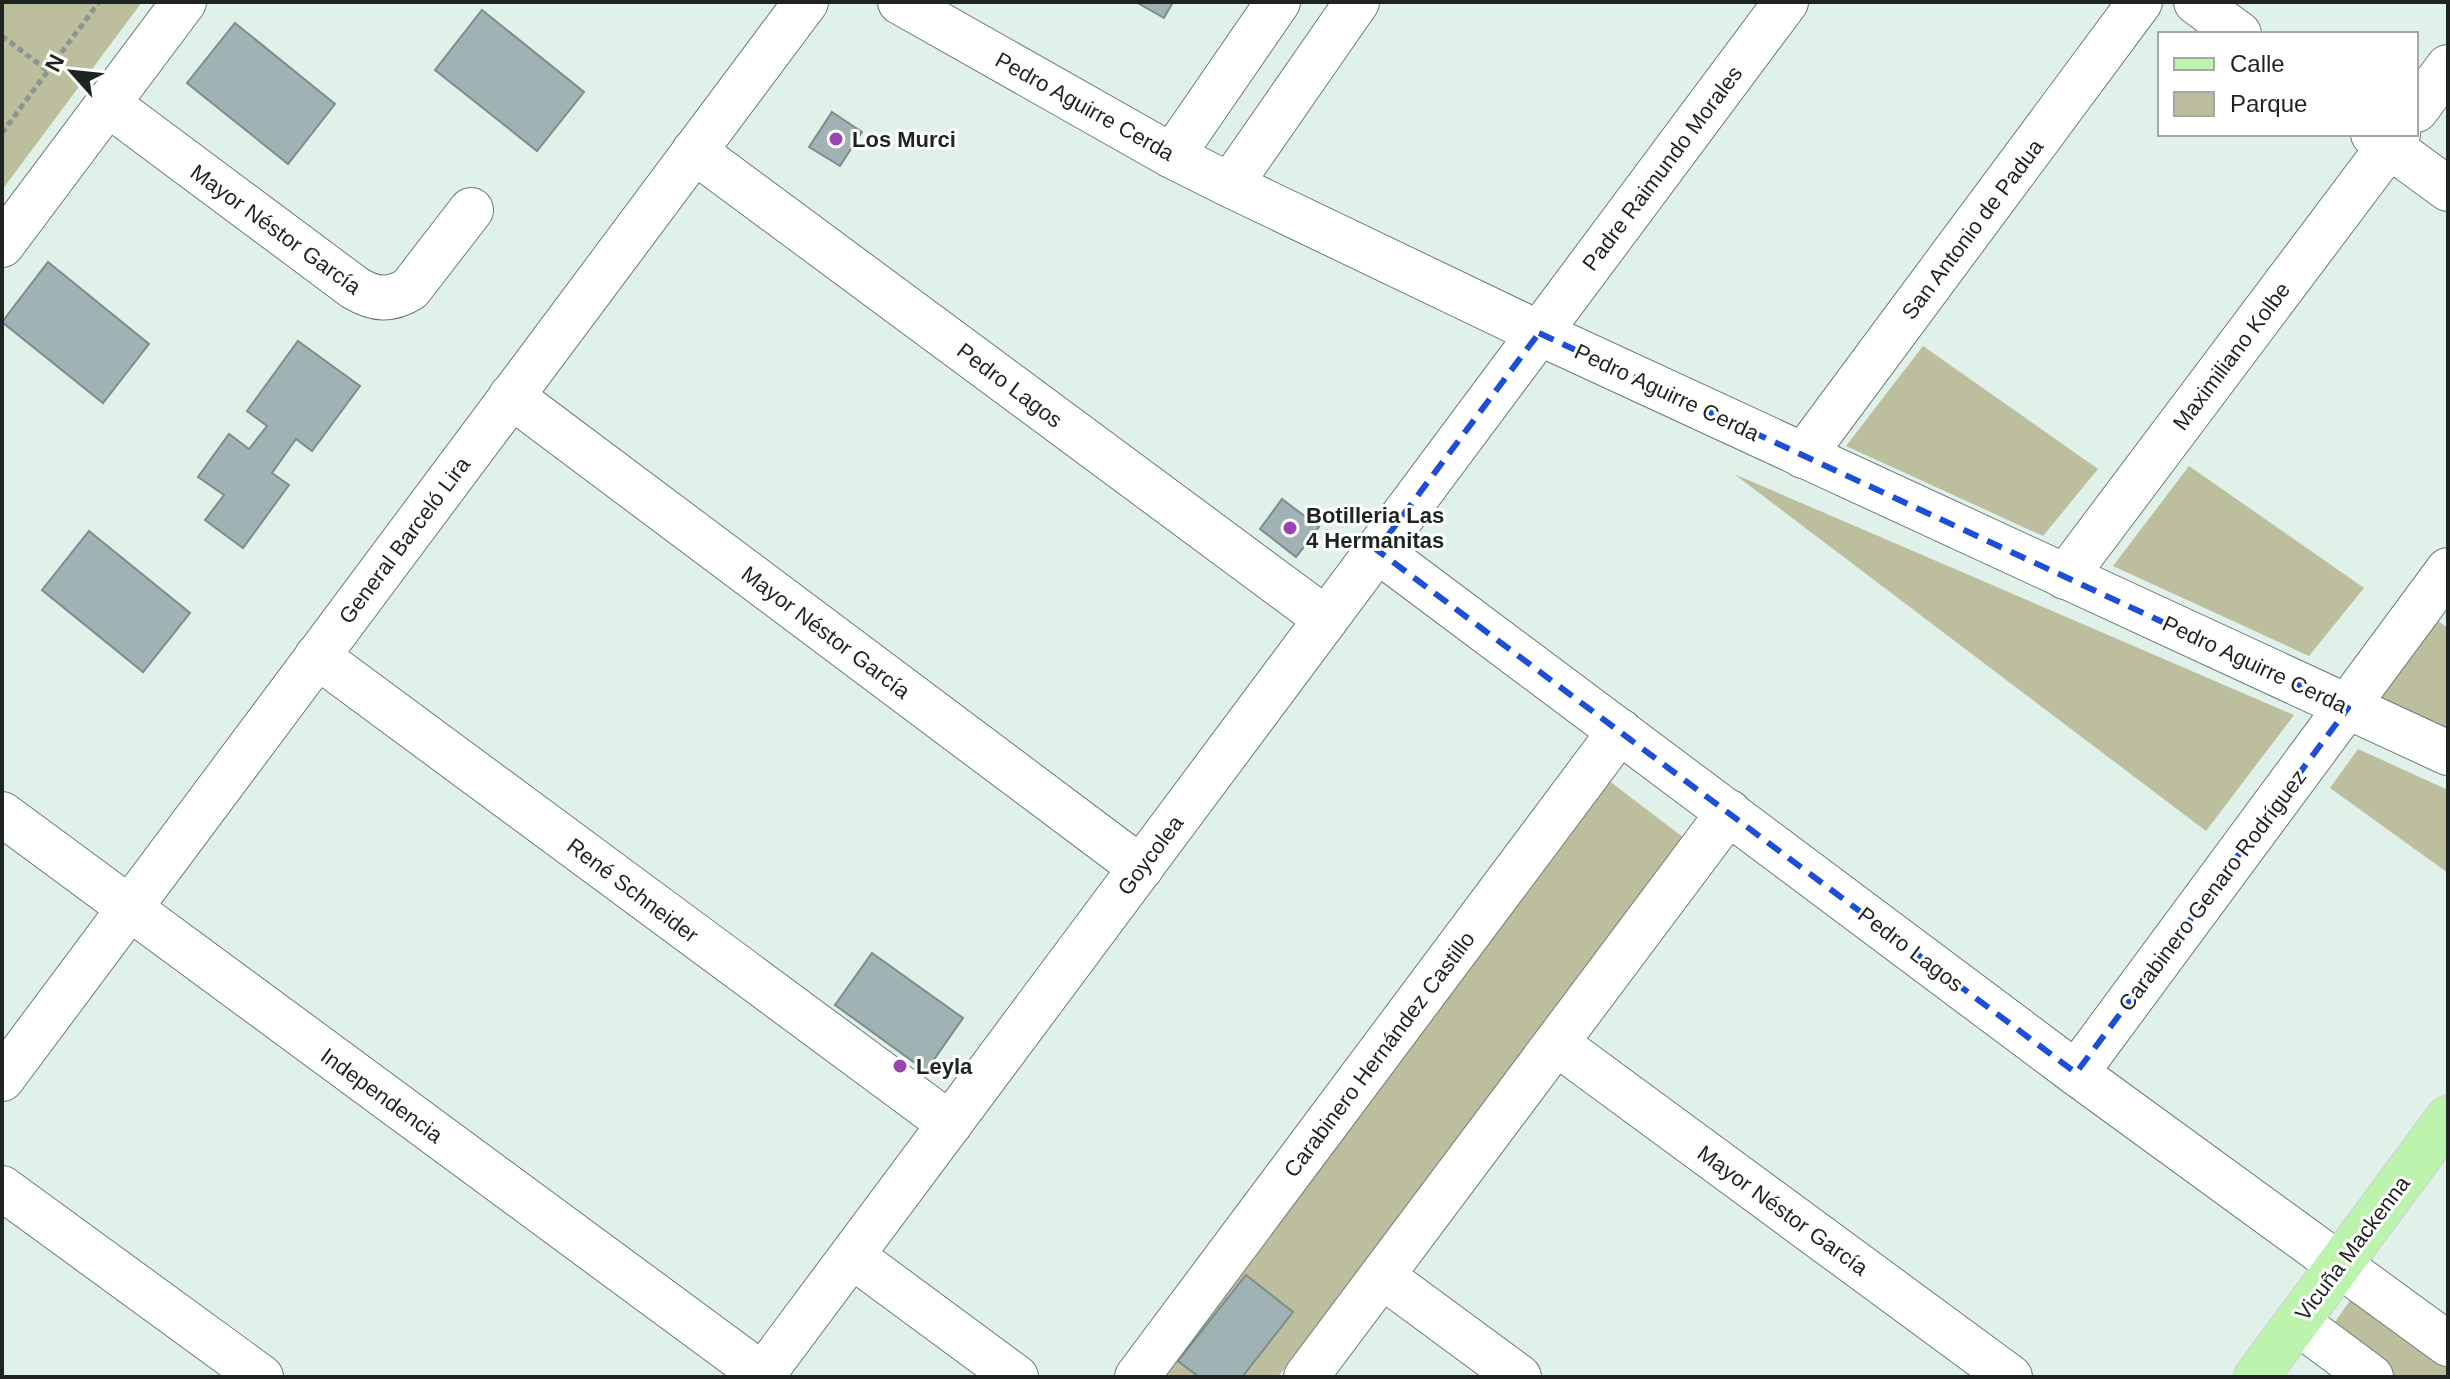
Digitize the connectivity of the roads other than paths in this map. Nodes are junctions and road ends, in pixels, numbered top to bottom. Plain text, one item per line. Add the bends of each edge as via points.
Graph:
1 (184, 2) edge
2 (806, 2) edge
3 (900, 2) edge
4 (1278, 2) edge
5 (1357, 2) edge
6 (1786, 2) edge
7 (2140, 2) edge
8 (2196, 2) edge
9 (2236, 32) edge
10 (2448, 67) edge
11 (108, 104) junction
12 (2418, 107) edge
13 (2387, 138) edge
14 (694, 151) junction
15 (1172, 156) junction
16 (1230, 185) junction
17 (2448, 189) edge
18 (471, 210) dead end
19 (2, 245) edge
20 (1539, 333) junction
21 (511, 396) junction
22 (1803, 456) junction
23 (1377, 550) junction
24 (2448, 570) edge
25 (2065, 577) junction
26 (1326, 619) junction
27 (317, 656) junction
28 (2348, 708) junction
29 (1620, 731) junction
30 (2448, 753) edge
31 (1729, 812) junction
32 (2, 814) edge
33 (1141, 868) junction
34 (129, 908) junction
35 (1556, 1043) junction
36 (2076, 1073) junction
37 (2, 1079) edge
38 (2448, 1118) edge
39 (950, 1124) junction
40 (2, 1188) edge
41 (852, 1256) junction
42 (2340, 1265) junction
43 (1382, 1276) junction
44 (2297, 1322) junction
45 (2448, 1344) edge
46 (762, 1376) edge
47 (261, 1377) edge
48 (1016, 1377) edge
49 (1137, 1377) edge
50 (1306, 1377) edge
51 (1519, 1377) edge
52 (2010, 1377) edge
53 (2256, 1377) edge
54 (2371, 1377) edge

1 - 11 street
2 - 14 street, General Barceló Lira
3 - 15 street, Pedro Aguirre Cerda
4 - 15 street
5 - 16 street
6 - 20 street, Padre Raimundo Morales
7 - 22 street, San Antonio de Padua
8 - 9 street
10 - 12 street
11 - 18 street, Mayor Néstor García via 355,288 377,299 410,289
11 - 19 street
13 - 17 street
13 - 25 street, Maximiliano Kolbe
14 - 21 street, General Barceló Lira
14 - 26 street, Pedro Lagos
15 - 16 street, Pedro Aguirre Cerda
16 - 20 street, Pedro Aguirre Cerda
20 - 22 street, Pedro Aguirre Cerda
20 - 23 street, Goycolea
21 - 27 street, General Barceló Lira
21 - 33 street, Mayor Néstor García
22 - 25 street, Pedro Aguirre Cerda
23 - 26 street, Goycolea
23 - 29 street, Pedro Lagos
24 - 28 street, Carabinero Genaro Rodríguez
25 - 28 street, Pedro Aguirre Cerda
26 - 33 street, Goycolea
27 - 34 street, General Barceló Lira
27 - 39 street, René Schneider
28 - 30 street, Pedro Aguirre Cerda
28 - 36 street, Carabinero Genaro Rodríguez
29 - 31 street, Pedro Lagos
29 - 49 street, Carabinero Hernández Castillo
31 - 35 street
31 - 36 street, Pedro Lagos
32 - 34 street, Independencia
33 - 39 street, Goycolea
34 - 37 street, General Barceló Lira
34 - 46 street, Independencia
35 - 43 street
35 - 52 street, Mayor Néstor García
36 - 42 street, Pedro Lagos
38 - 42 main road, Vicuña Mackenna
39 - 41 street, Goycolea
40 - 47 street
41 - 46 street, Goycolea
41 - 48 street
42 - 44 main road, Vicuña Mackenna
42 - 45 street, Pedro Lagos
43 - 50 street
43 - 51 street
44 - 53 main road, Vicuña Mackenna
44 - 54 street

